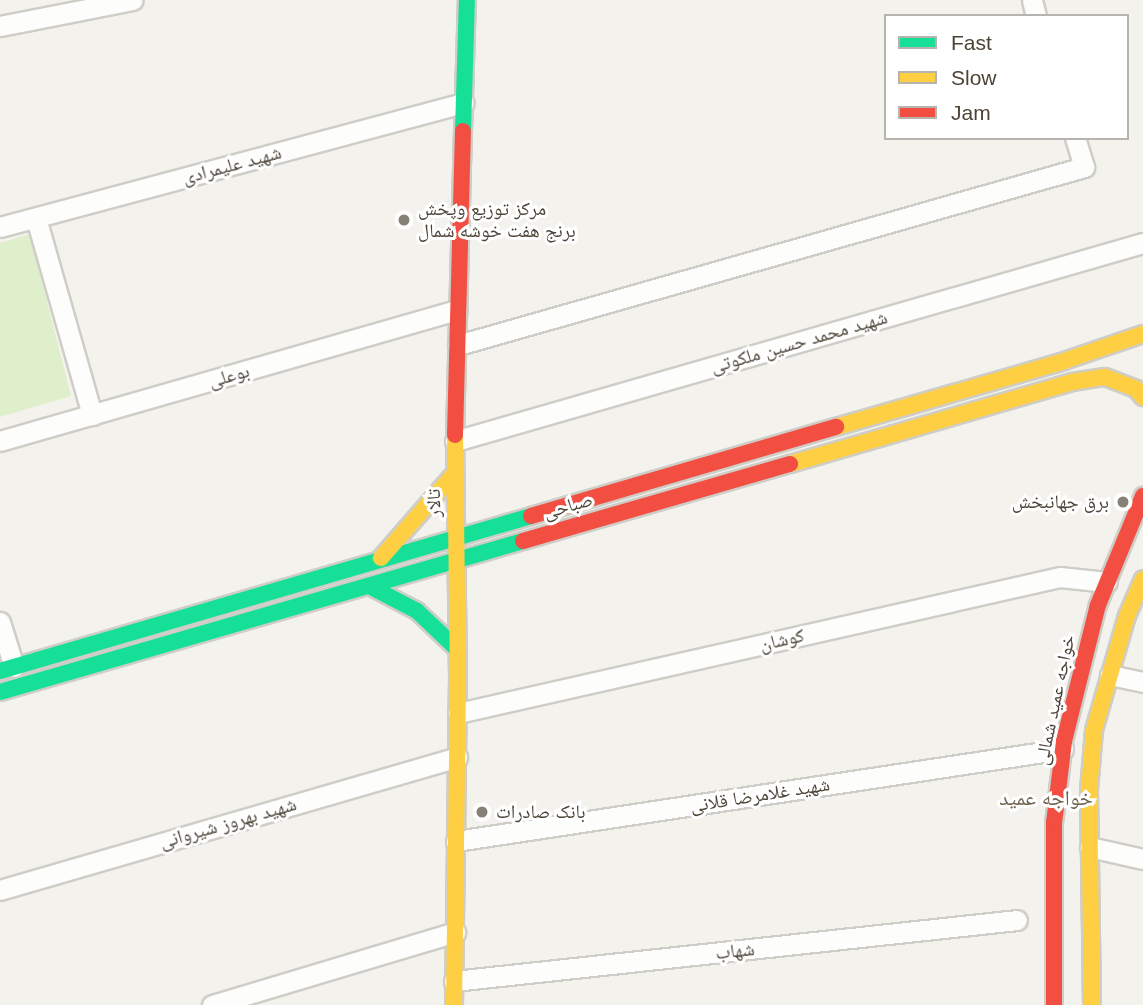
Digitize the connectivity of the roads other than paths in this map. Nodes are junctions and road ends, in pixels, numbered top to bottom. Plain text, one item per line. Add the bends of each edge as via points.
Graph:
1 (132, 0) edge
2 (467, 0) edge
3 (0, 26) edge
4 (464, 103) junction
5 (1076, 140) edge
6 (36, 218) junction
7 (0, 228) edge
8 (1143, 243) edge
9 (457, 310) junction
10 (1143, 334) edge
11 (458, 345) junction
12 (990, 382) junction
13 (1143, 397) edge
14 (997, 405) junction
15 (92, 415) junction
16 (455, 441) junction
17 (0, 442) edge
18 (455, 473) junction
19 (1143, 496) edge
20 (456, 537) junction
21 (379, 560) junction
22 (456, 560) junction
23 (1143, 579) edge
24 (1107, 582) junction
25 (369, 586) junction
26 (0, 622) edge
27 (457, 649) junction
28 (7, 669) edge
29 (1110, 675) junction
30 (1143, 682) edge
31 (0, 692) edge
32 (458, 713) junction
33 (1063, 749) junction
34 (457, 757) junction
35 (1075, 829) junction
36 (456, 841) junction
37 (1143, 859) edge
38 (0, 890) edge
39 (1017, 920) dead end
40 (455, 932) junction
41 (454, 981) junction
42 (212, 1005) edge
43 (454, 1005) edge
44 (1054, 1005) edge
45 (1091, 1005) edge

1 - 3 street
2 - 4 street, تالار
4 - 6 street, شهید علیمرادی
4 - 9 street, تالار
5 - 11 street via 1084,167
6 - 7 street, شهید علیمرادی
6 - 15 street
8 - 16 street, شهید محمد حسین ملکوتی
9 - 11 street, تالار
9 - 15 street, بوعلی
10 - 12 street, صباحی
11 - 16 street, تالار
12 - 14 street
12 - 20 street, صباحی
13 - 14 street, صباحی via 1136,389 1105,377
14 - 22 street, صباحی
15 - 17 street, بوعلی
16 - 18 street, تالار
18 - 20 street, تالار
18 - 21 street
19 - 24 street, خواجه عمید شمالی
20 - 21 street, صباحی
20 - 22 street, تالار
21 - 28 street, صباحی
22 - 25 street, صباحی
22 - 27 street, تالار
23 - 29 street, خواجه عمید شمالی
24 - 32 street, کوشان via 1060,577
24 - 33 street, خواجه عمید شمالی
25 - 27 street via 417,611
25 - 31 street, صباحی
26 - 28 street
27 - 32 street, تالار
29 - 30 street
29 - 35 street, خواجه عمید شمالی
32 - 34 street, تالار
33 - 35 street, خواجه عمید شمالی
33 - 36 street, شهید غلامرضا قلانی
34 - 36 street, تالار
34 - 38 street, شهید بهروز شیروانی
35 - 37 street
35 - 44 street, خواجه عمید شمالی
35 - 45 street, خواجه عمید شمالی
36 - 40 street, تالار
39 - 41 street, شهاب
40 - 41 street, تالار
40 - 42 street
41 - 43 street, تالار

